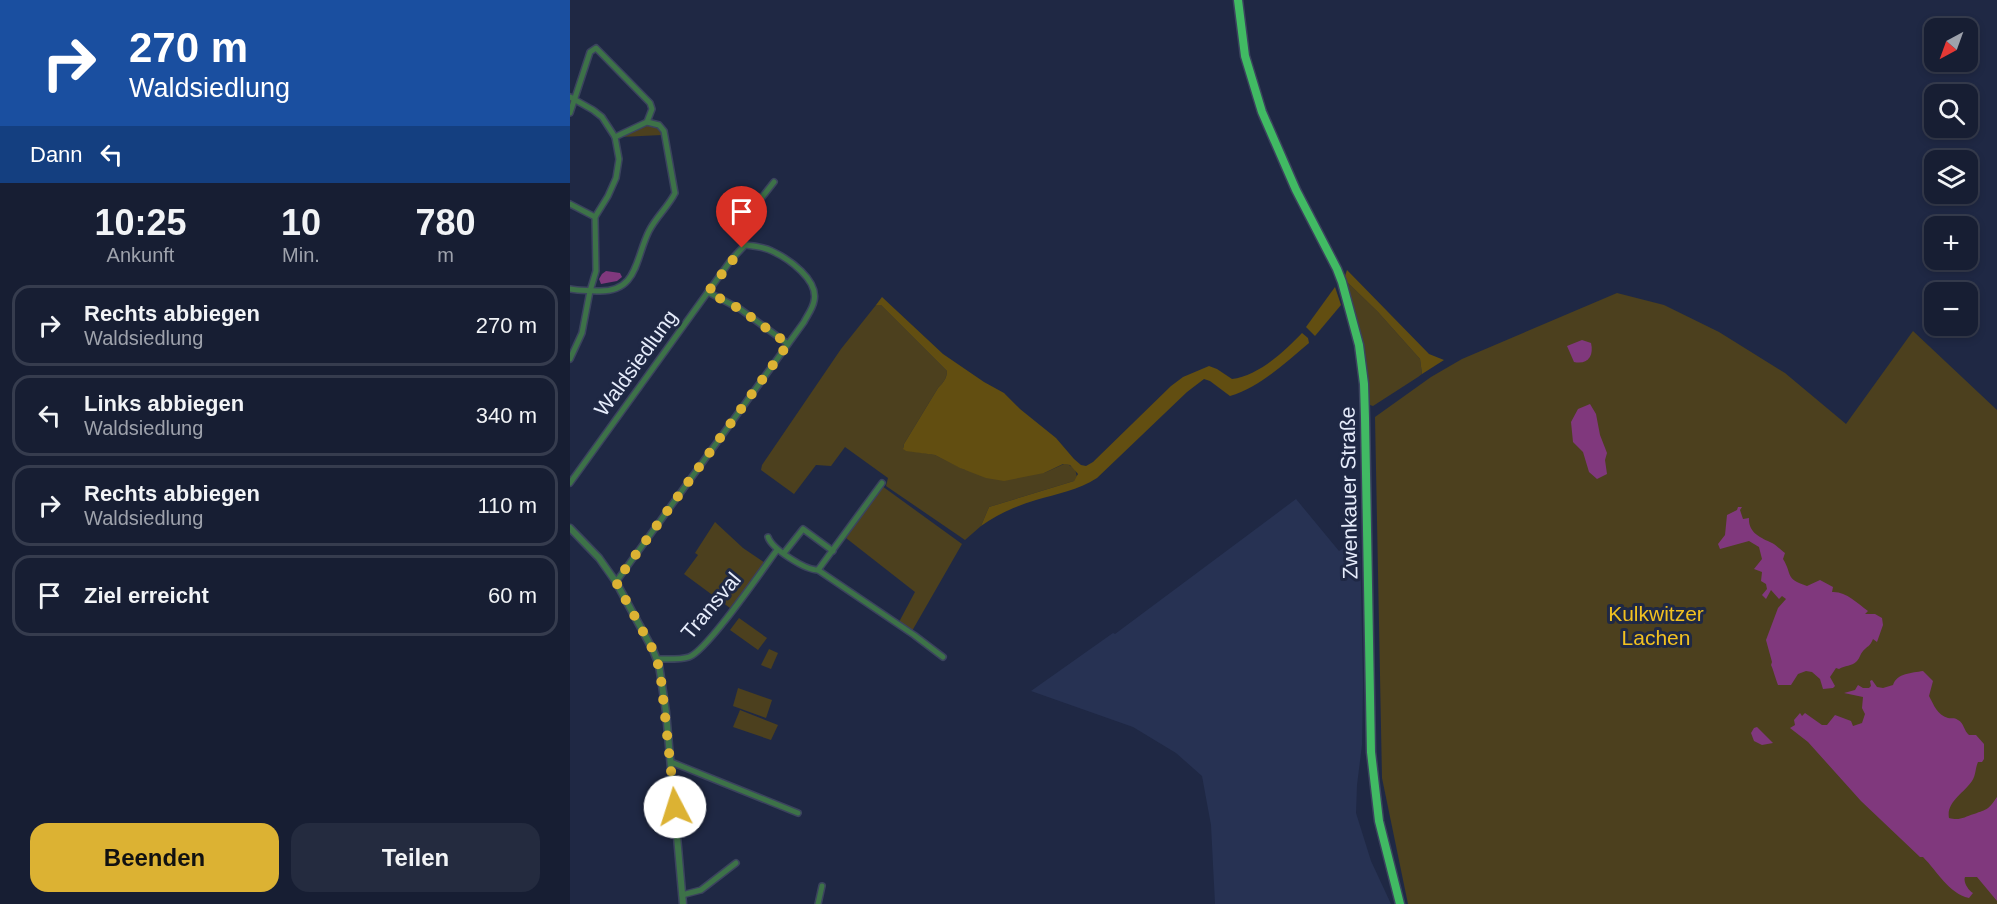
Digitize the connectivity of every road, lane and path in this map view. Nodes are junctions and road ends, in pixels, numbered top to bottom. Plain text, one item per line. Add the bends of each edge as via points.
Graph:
1 (1238, 0) edge
2 (572, 98) edge
3 (570, 113) edge
4 (647, 122) junction
5 (615, 137) junction
6 (774, 182) dead end
7 (570, 204) edge
8 (595, 217) junction
9 (745, 245) junction
10 (570, 289) edge
11 (590, 291) junction
12 (708, 292) junction
13 (788, 344) junction
14 (570, 359) edge
15 (570, 483) edge
16 (882, 483) dead end
17 (570, 528) edge
18 (768, 537) dead end
19 (777, 550) junction
20 (833, 551) junction
21 (784, 553) junction
22 (818, 570) junction
23 (616, 582) junction
24 (943, 657) dead end
25 (657, 659) junction
26 (671, 762) junction
27 (798, 813) dead end
28 (736, 863) dead end
29 (822, 886) dead end
30 (682, 896) junction
31 (683, 904) edge
32 (818, 904) edge
33 (1400, 904) edge

1 - 33 main road, Zwenkauer Straße via 1245,56 1257,99 1296,190 1337,269 1359,345 1366,421 1371,752 1379,821
2 - 3 street
2 - 4 street via 593,48 650,102 652,110
2 - 5 street via 602,117
4 - 5 street
4 - 11 street via 664,131 675,193 649,231 630,278 616,289
5 - 8 street via 619,159 616,178
6 - 9 street via 740,225 738,234
7 - 8 street
8 - 11 street via 596,271
9 - 12 street, Waldsiedlung
9 - 13 street via 772,251 811,281 814,302
10 - 11 street
11 - 14 street via 582,333
12 - 13 street via 740,309
12 - 15 street, Waldsiedlung
13 - 23 street
16 - 20 street
17 - 23 street
18 - 19 street
19 - 21 street
19 - 25 street, Transval via 699,650 689,657
20 - 21 street via 803,529
20 - 22 street
21 - 22 street via 808,569
22 - 24 street
23 - 25 street
25 - 26 street
26 - 27 street
26 - 30 street
28 - 30 street via 701,890
29 - 32 street
30 - 31 street

